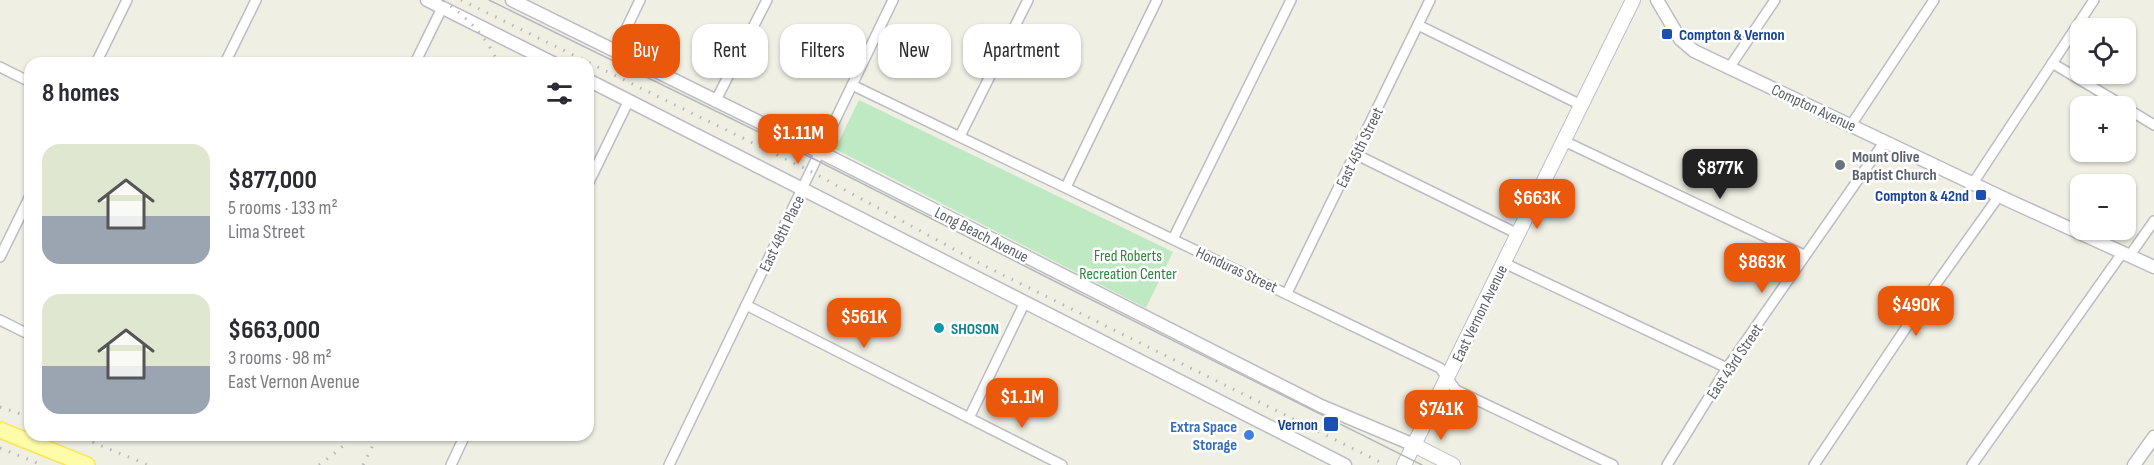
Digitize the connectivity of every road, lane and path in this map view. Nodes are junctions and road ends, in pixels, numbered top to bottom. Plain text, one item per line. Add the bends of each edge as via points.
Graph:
1 (127, 0) edge
2 (256, 0) edge
3 (427, 0) edge
4 (514, 0) edge
5 (640, 0) edge
6 (767, 0) edge
7 (893, 0) edge
8 (1028, 0) edge
9 (1157, 0) edge
10 (1291, 0) edge
11 (1430, 0) edge
12 (1633, 0) edge
13 (1657, 0) edge
14 (1775, 0) edge
15 (1934, 0) edge
16 (2094, 0) edge
17 (442, 8) junction
18 (628, 24) edge
19 (1418, 25) junction
20 (612, 50) edge
21 (99, 57) edge
22 (228, 57) edge
23 (418, 57) edge
24 (541, 57) edge
25 (2052, 63) junction
26 (0, 67) edge
27 (1729, 68) junction
28 (667, 78) edge
29 (24, 79) edge
30 (594, 83) edge
31 (852, 85) junction
32 (2107, 96) edge
33 (629, 100) junction
34 (715, 102) junction
35 (1581, 105) junction
36 (2136, 114) edge
37 (1851, 125) junction
38 (2154, 125) edge
39 (960, 136) junction
40 (1564, 141) junction
41 (1885, 141) junction
42 (819, 152) junction
43 (1355, 154) junction
44 (594, 172) edge
45 (1972, 183) junction
46 (1066, 187) junction
47 (803, 188) junction
48 (1998, 196) junction
49 (24, 208) edge
50 (2154, 221) edge
51 (1518, 234) junction
52 (1173, 239) junction
53 (2, 250) edge
54 (2127, 254) junction
55 (1804, 255) junction
56 (1504, 263) junction
57 (2154, 267) edge
58 (1287, 293) junction
59 (1025, 302) junction
60 (747, 305) junction
61 (0, 320) edge
62 (24, 332) edge
63 (1727, 368) junction
64 (1447, 377) junction
65 (969, 418) junction
66 (0, 430) edge
67 (2154, 437) edge
68 (24, 440) edge
69 (27, 441) edge
70 (462, 441) edge
71 (1414, 446) junction
72 (1042, 455) junction
73 (87, 465) edge
74 (451, 465) edge
75 (669, 465) edge
76 (1037, 465) edge
77 (1062, 465) edge
78 (1345, 465) edge
79 (1404, 465) edge
80 (1454, 465) edge
81 (1613, 465) edge
82 (1667, 465) edge
83 (1814, 465) edge
84 (1972, 465) edge
85 (2134, 465) edge

1 - 21 street
2 - 22 street
3 - 17 street
4 - 20 street, Long Beach Avenue
5 - 18 street
6 - 34 street
7 - 31 street, East 48th Place
8 - 39 street
9 - 46 street
10 - 52 street
11 - 19 street, East 45th Street
12 - 35 main road, East Vernon Avenue
13 - 27 street, Compton Avenue via 1684,44
14 - 27 street
15 - 37 street
16 - 25 street
17 - 23 street
17 - 24 street
19 - 35 street
19 - 43 street, East 45th Street
25 - 32 street
25 - 45 street
26 - 29 street
27 - 37 street, Compton Avenue
28 - 34 street, Long Beach Avenue
30 - 33 street
31 - 39 street, Honduras Street
31 - 42 street, East 48th Place
33 - 44 street
33 - 47 street
34 - 42 street, Long Beach Avenue
35 - 40 main road, East Vernon Avenue
36 - 38 street
37 - 41 street, Compton Avenue
39 - 46 street, Honduras Street
40 - 51 main road, East Vernon Avenue
40 - 55 street
41 - 45 street, Compton Avenue
41 - 55 street, East 43rd Street
42 - 47 street, East 48th Place
42 - 71 street, Long Beach Avenue via 1322,406
43 - 51 street
43 - 58 street, East 45th Street
45 - 48 street, Compton Avenue
46 - 52 street, Honduras Street
47 - 59 street
47 - 60 street, East 48th Place
48 - 54 street, Compton Avenue
48 - 83 street
49 - 53 street
50 - 54 street
51 - 56 main road, East Vernon Avenue
52 - 58 street, Honduras Street
54 - 57 street, Compton Avenue
54 - 84 street
55 - 63 street, East 43rd Street
56 - 63 street
56 - 64 main road, East Vernon Avenue
58 - 64 street, Honduras Street via 1440,368
59 - 65 street
59 - 78 street
60 - 65 street
60 - 75 street, East 48th Place
61 - 62 street
63 - 82 street, East 43rd Street
64 - 71 main road, East Vernon Avenue
64 - 81 street, Honduras Street via 1456,390
65 - 72 street
66 - 68 main road
67 - 85 street
69 - 73 main road
70 - 74 street
71 - 79 main road, East Vernon Avenue
71 - 80 main road, Long Beach Avenue
72 - 76 street
72 - 77 street

